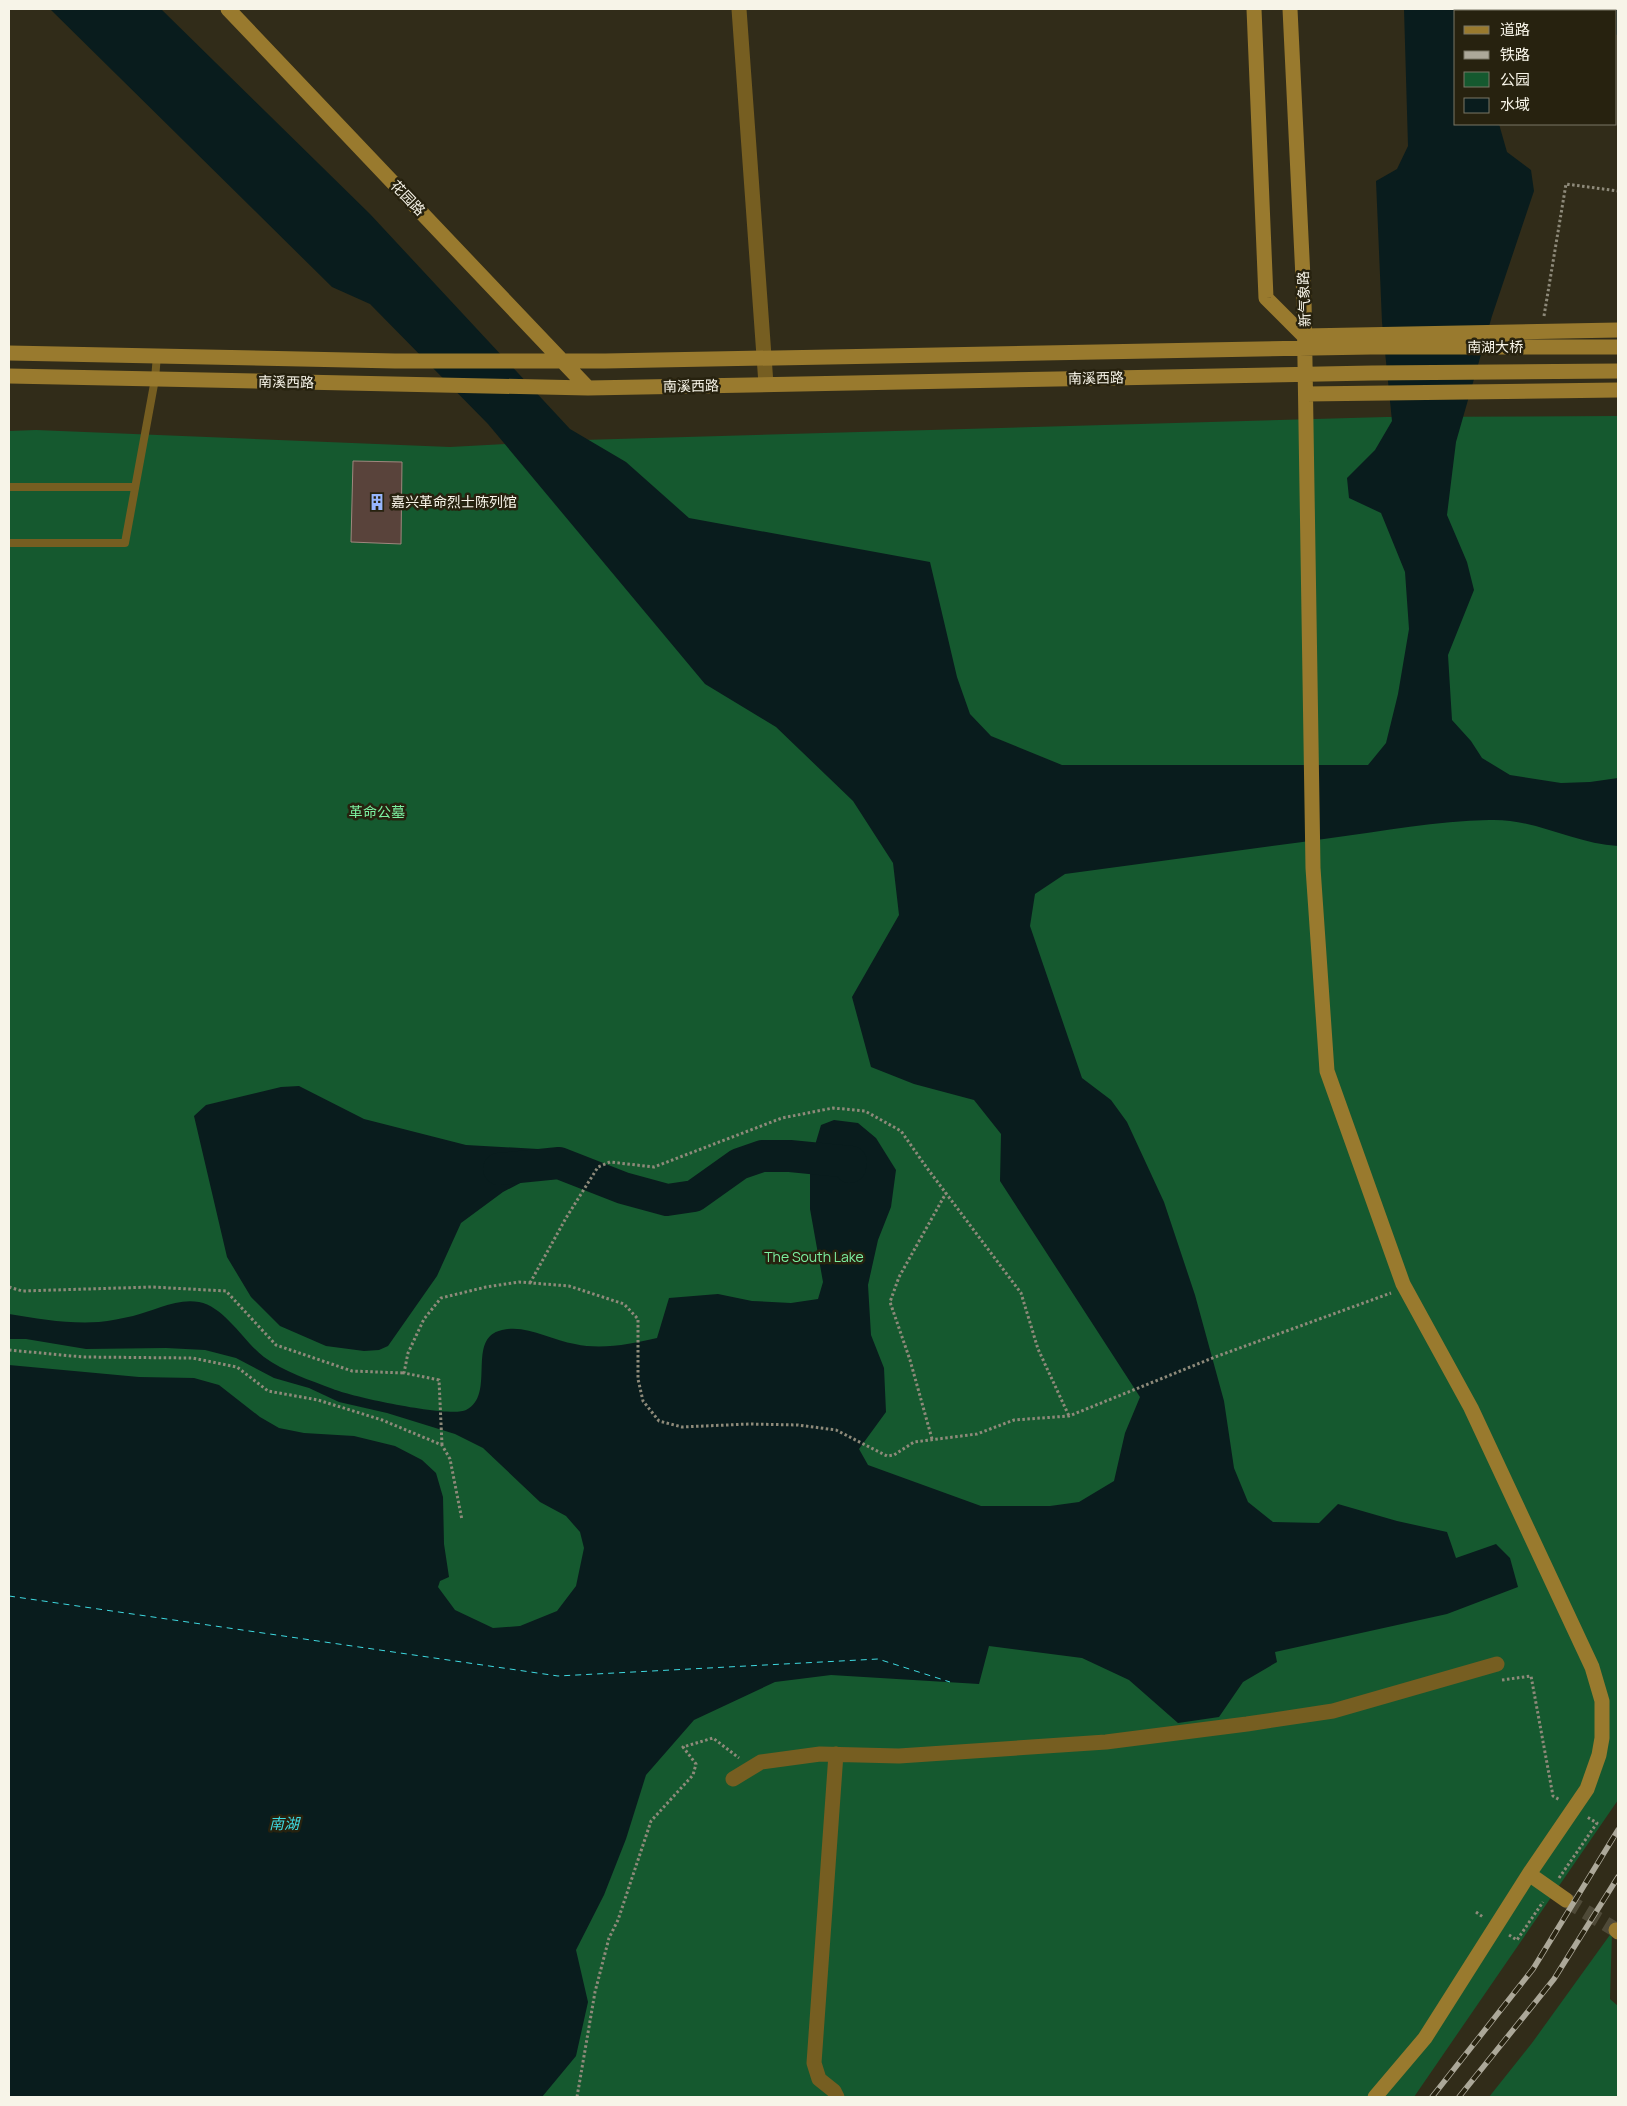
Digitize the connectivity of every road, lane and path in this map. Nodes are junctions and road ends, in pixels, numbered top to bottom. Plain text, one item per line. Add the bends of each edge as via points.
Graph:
1 (228, 9) edge
2 (740, 9) edge
3 (1254, 9) edge
4 (1290, 9) edge
5 (1618, 191) edge
6 (1618, 330) edge
7 (1541, 332) junction
8 (1370, 340) junction
9 (1305, 342) junction
10 (1618, 347) edge
11 (9, 353) edge
12 (158, 355) junction
13 (764, 358) junction
14 (562, 360) junction
15 (1618, 371) edge
16 (1372, 373) joint
17 (1305, 374) junction
18 (9, 376) edge
19 (155, 379) junction
20 (766, 384) junction
21 (588, 388) junction
22 (1618, 390) edge
23 (1306, 394) junction
24 (135, 487) junction
25 (9, 488) edge
26 (9, 543) edge
27 (946, 1193) junction
28 (530, 1283) junction
29 (9, 1287) edge
30 (1405, 1288) junction
31 (9, 1350) edge
32 (404, 1373) junction
33 (1068, 1416) junction
34 (932, 1439) junction
35 (442, 1445) junction
36 (462, 1520) dead end
37 (1497, 1664) joint
38 (836, 1754) junction
39 (751, 1768) junction
40 (733, 1779) dead end
41 (1568, 1805) dead end
42 (1582, 1814) dead end
43 (1529, 1874) junction
44 (1551, 1889) junction
45 (1566, 1900) tunnel mouth
46 (1476, 1912) dead end
47 (1490, 1921) dead end
48 (1504, 1931) dead end
49 (577, 2097) edge
50 (837, 2097) edge
51 (1374, 2097) edge

1 - 14 main road, 花园路
2 - 13 street
3 - 9 main road, 新气象路 via 1266,298
4 - 9 main road, 新气象路
5 - 7 path via 1566,184
6 - 7 main road
7 - 8 main road
8 - 9 main road, 南溪西路
8 - 10 main road, 南湖大桥
9 - 13 main road, 南溪西路
9 - 17 main road
11 - 12 main road, 南溪西路
12 - 14 main road, 南溪西路 via 395,361
12 - 19 lane
13 - 14 main road, 南溪西路
13 - 20 street
14 - 21 main road, 花园路
15 - 16 main road, 南湖大桥
16 - 17 main road, 南溪西路
17 - 20 main road, 南溪西路
17 - 23 main road
18 - 19 main road, 南溪西路
19 - 21 main road, 南溪西路
19 - 24 lane
20 - 21 main road, 南溪西路
22 - 23 main road
23 - 30 main road via 1313,868 1327,1071
24 - 25 lane
24 - 26 lane via 125,543
27 - 28 path via 901,1131 865,1111 833,1108 782,1118 654,1167 610,1162 598,1167
27 - 33 path via 1021,1293 1038,1349
27 - 34 path via 899,1277 890,1302
28 - 32 path via 486,1287 441,1298 424,1319 408,1353
28 - 34 path via 568,1286 624,1304 638,1320 638,1379 643,1401 659,1421 682,1427 750,1424 836,1430 887,1456 914,1442
29 - 32 path via 22,1291 152,1287 226,1292 276,1345 352,1371
30 - 33 path via 1215,1357
30 - 43 main road via 1471,1408 1592,1667 1600,1693 1602,1738 1594,1772 1587,1789
31 - 35 path via 83,1357 192,1358 237,1367 268,1391 318,1400 364,1414
32 - 35 path via 440,1380
33 - 34 path via 1014,1420 977,1434
35 - 36 path via 450,1459
37 - 38 street via 1333,1711 1246,1724 1106,1742 899,1756
37 - 41 path via 1502,1681 1531,1676 1553,1796
38 - 39 street via 761,1762
38 - 50 street via 814,2063 819,2079
39 - 40 street
39 - 49 path via 713,1738 683,1747 696,1764 693,1775 651,1822 609,1938 595,1992
42 - 44 path via 1597,1823
43 - 44 main road
43 - 51 main road via 1425,2038
44 - 45 main road
44 - 48 path via 1517,1940
46 - 47 path

